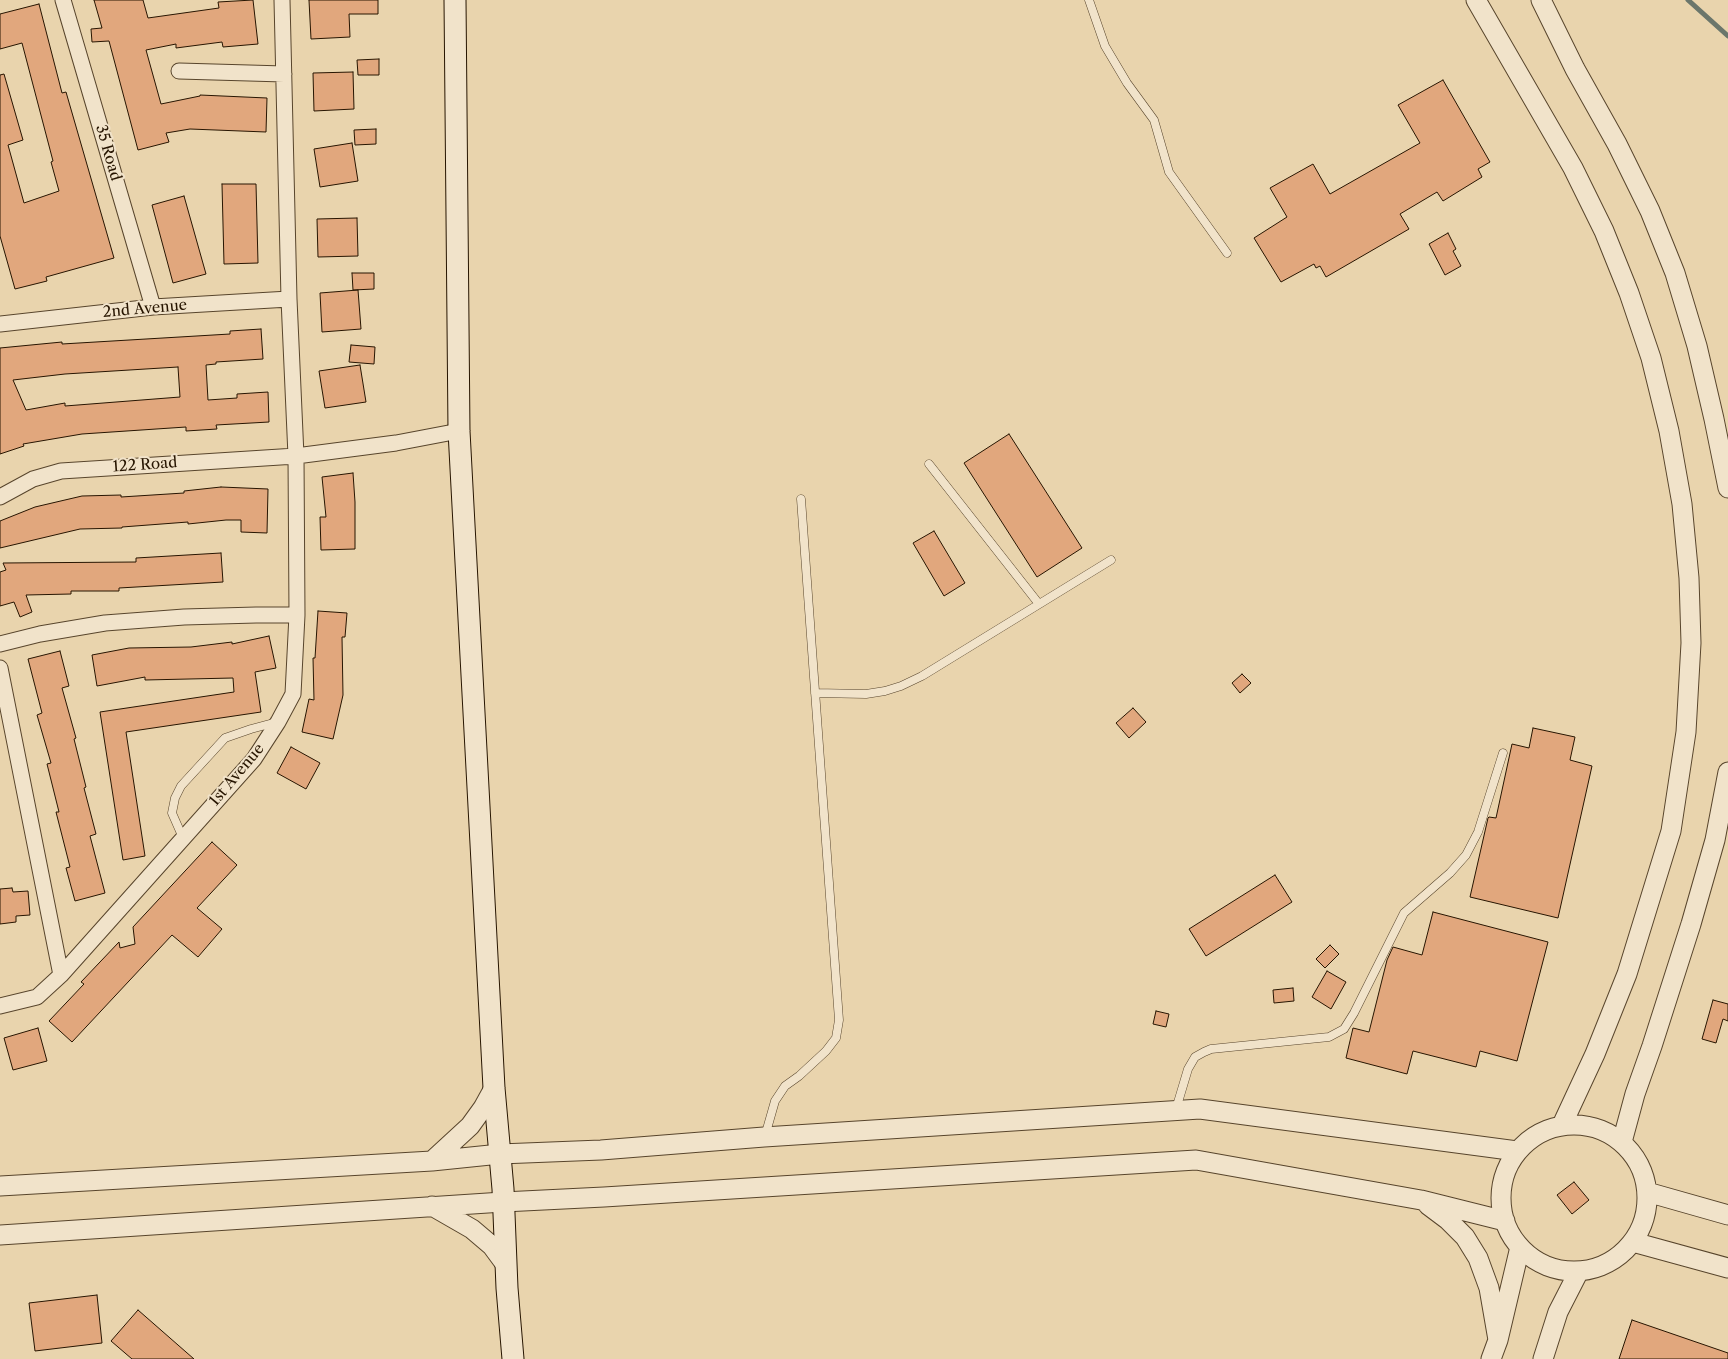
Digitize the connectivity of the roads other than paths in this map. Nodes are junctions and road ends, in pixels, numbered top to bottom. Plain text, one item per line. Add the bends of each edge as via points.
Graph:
1 (63, 0) edge
2 (282, 0) edge
3 (455, 0) edge
4 (1089, 0) edge
5 (1476, 0) edge
6 (1541, 0) edge
7 (179, 71) dead end
8 (284, 74) junction
9 (1227, 253) dead end
10 (290, 299) junction
11 (153, 307) junction
12 (0, 324) edge
13 (460, 432) junction
14 (296, 456) junction
15 (929, 464) dead end
16 (1728, 488) edge
17 (0, 497) edge
18 (802, 499) dead end
19 (1111, 560) dead end
20 (1039, 604) junction
21 (297, 615) junction
22 (0, 644) edge
23 (0, 668) edge
24 (815, 692) junction
25 (278, 722) junction
26 (1503, 754) dead end
27 (1728, 772) edge
28 (183, 838) junction
29 (61, 975) junction
30 (0, 1006) edge
31 (494, 1088) junction
32 (1175, 1111) junction
33 (1562, 1125) junction
34 (764, 1138) junction
35 (1622, 1142) junction
36 (1517, 1151) junction
37 (500, 1154) junction
38 (432, 1161) junction
39 (0, 1186) edge
40 (1647, 1192) junction
41 (1421, 1200) junction
42 (503, 1202) junction
43 (432, 1206) junction
44 (1728, 1215) edge
45 (1505, 1221) junction
46 (0, 1235) edge
47 (1633, 1242) junction
48 (1520, 1247) junction
49 (506, 1265) junction
50 (1728, 1268) edge
51 (1579, 1271) junction
52 (1498, 1340) junction
53 (514, 1359) edge
54 (1491, 1359) edge
55 (1543, 1359) edge

1 - 11 street, 35 Road
2 - 8 street, 1st Avenue
3 - 13 main road
4 - 9 lane via 1105,46 1154,120 1169,172
5 - 33 street via 1573,168 1604,231 1628,294 1651,358 1669,431 1682,504 1689,578 1691,643 1686,732 1671,831 1627,974 1596,1054
6 - 16 street via 1650,211 1697,346
7 - 8 street
8 - 10 street, 1st Avenue
10 - 11 street, 2nd Avenue
10 - 14 street, 1st Avenue
11 - 12 street, 2nd Avenue
13 - 14 street, 122 Road via 396,444
13 - 31 main road
14 - 17 street, 122 Road via 61,471 33,479
14 - 21 street, 1st Avenue
15 - 20 lane
18 - 24 lane
19 - 20 lane
20 - 24 lane via 901,686 866,694
21 - 22 street via 105,623
21 - 25 street, 1st Avenue via 292,694
23 - 29 street
24 - 34 lane via 838,1020 836,1038 826,1051 785,1086 775,1101
25 - 28 street, 1st Avenue via 254,759
25 - 28 lane via 225,738 181,786 172,813
26 - 32 lane via 1478,832 1466,855 1404,913 1344,1028 1329,1037 1204,1052 1195,1057 1188,1069
27 - 35 street via 1715,840 1691,924
28 - 29 street, 1st Avenue
29 - 30 street, 1st Avenue via 37,997
31 - 37 main road
31 - 38 street via 470,1126
32 - 34 street
32 - 36 street via 1200,1109
33 - 35 street via 1583,1124 1604,1130
33 - 36 street via 1545,1130
34 - 37 street
35 - 40 street via 1635,1156
36 - 45 street via 1502,1184
37 - 38 street
37 - 42 main road
38 - 39 street
40 - 44 street
40 - 47 street via 1642,1226
41 - 42 street via 1196,1160
41 - 45 street
41 - 52 street via 1465,1237 1478,1258 1489,1288
42 - 43 street
42 - 49 main road
43 - 46 street
43 - 49 street via 472,1229 492,1246
45 - 48 street
47 - 50 street
47 - 51 street via 1609,1262
48 - 51 street via 1547,1266
48 - 52 street
49 - 53 main road
51 - 55 street via 1558,1312
52 - 54 street

